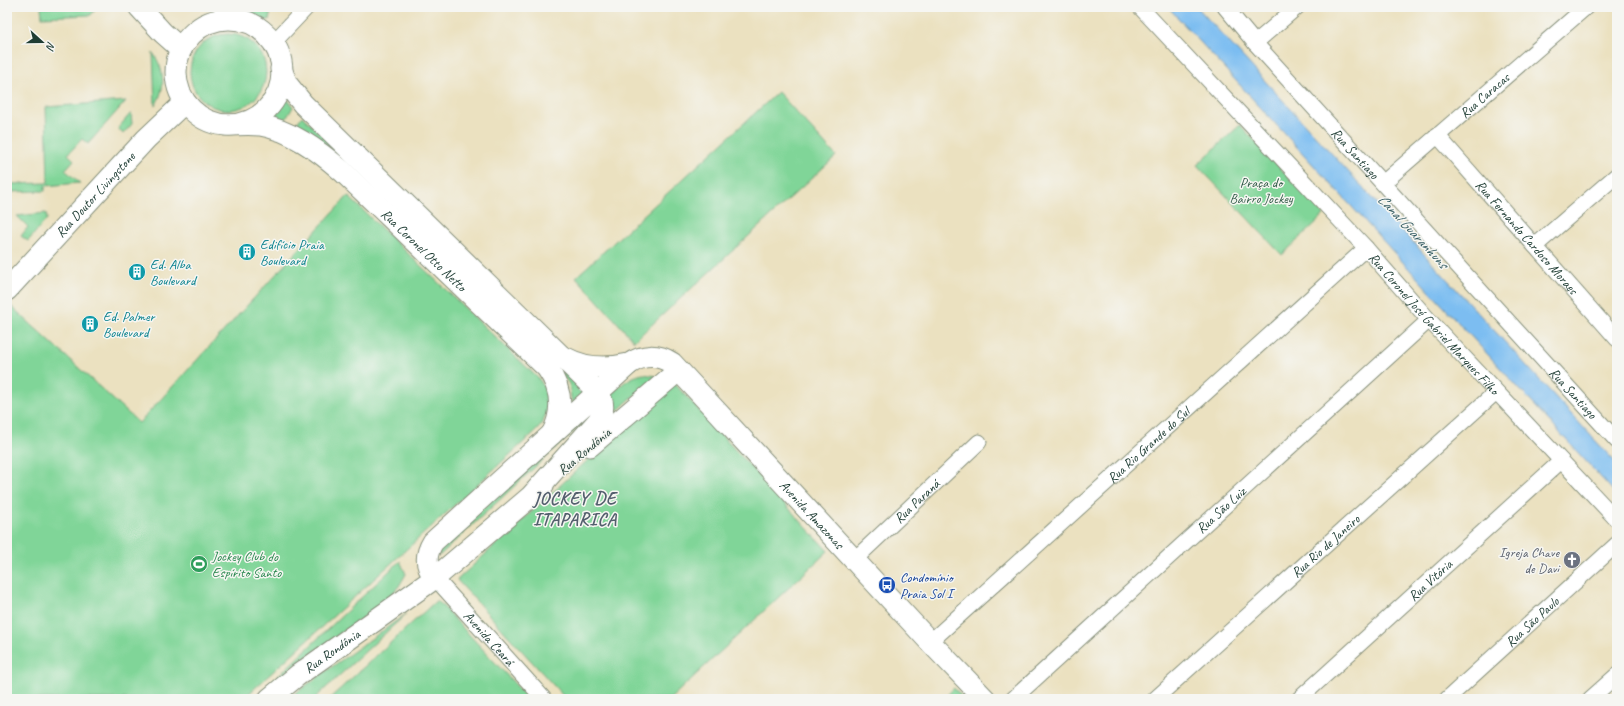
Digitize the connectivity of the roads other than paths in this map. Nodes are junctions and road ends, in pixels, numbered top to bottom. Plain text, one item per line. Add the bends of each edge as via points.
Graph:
1 (139, 7) edge
2 (306, 7) edge
3 (1140, 7) edge
4 (1225, 7) edge
5 (1297, 7) edge
6 (1586, 7) edge
7 (273, 43) junction
8 (1255, 43) junction
9 (182, 49) junction
10 (281, 69) junction
11 (185, 102) junction
12 (226, 125) junction
13 (1437, 135) junction
14 (1617, 175) edge
15 (1383, 183) junction
16 (1535, 246) junction
17 (1366, 248) junction
18 (7, 290) edge
19 (1429, 320) junction
20 (1616, 336) edge
21 (560, 356) junction
22 (629, 364) junction
23 (678, 371) junction
24 (598, 392) junction
25 (1496, 392) junction
26 (552, 435) junction
27 (1617, 441) edge
28 (979, 442) dead end
29 (1561, 461) junction
30 (533, 494) junction
31 (1617, 520) edge
32 (1617, 544) edge
33 (854, 560) junction
34 (435, 578) junction
35 (930, 642) junction
36 (1617, 675) edge
37 (269, 699) edge
38 (544, 699) edge
39 (985, 699) edge
40 (1013, 699) edge
41 (1155, 699) edge
42 (1300, 699) edge
43 (1447, 699) edge
44 (1590, 699) edge

1 - 9 street
2 - 7 street
3 - 17 street, Rua Coronel José Gabriel Marques Filho
4 - 8 street, Rua Santiago
5 - 8 street
6 - 13 street, Rua Caracas
7 - 9 street via 258,28 228,19 207,24 197,30
7 - 10 street
8 - 15 street, Rua Santiago
9 - 11 street via 178,60 177,82
10 - 12 street via 278,91 266,110 248,122
10 - 21 street, Rua Coronel Otto Netto via 287,84 303,104
11 - 12 street via 199,116 216,124
11 - 18 street, Rua Doutor Livingstone via 146,139
12 - 26 street, Rua Coronel Otto Netto via 260,125 284,132 326,157 342,171 547,368 556,382 560,397 559,417
13 - 15 street, Rua Caracas
13 - 16 street, Rua Fernando Cardoso Moraes
14 - 16 street
15 - 27 street, Rua Santiago
16 - 20 street, Rua Fernando Cardoso Moraes
17 - 19 street, Rua Coronel José Gabriel Marques Filho
17 - 35 street, Rua Rio Grande do Sul
19 - 25 street, Rua Coronel José Gabriel Marques Filho
19 - 40 street, Rua São Luiz
21 - 22 street via 594,367 606,368
21 - 24 street, Rua Coronel Otto Netto
22 - 23 street, Avenida Amazonas via 641,358 654,356 666,360
22 - 24 street
23 - 30 street, Rua Rondônia
23 - 33 street, Avenida Amazonas
24 - 26 street
24 - 30 street via 603,405 598,421
25 - 29 street, Rua Coronel José Gabriel Marques Filho
25 - 41 street, Rua Rio de Janeiro
26 - 34 street via 433,542 427,552 427,565
28 - 33 street, Rua Paraná
29 - 31 street, Rua Coronel José Gabriel Marques Filho
29 - 42 street, Rua Vitória
30 - 34 street, Rua Rondônia
32 - 43 street, Rua São Paulo
33 - 35 street, Avenida Amazonas
34 - 37 street, Rua Rondônia via 298,675
34 - 38 street, Avenida Ceará
35 - 39 street, Avenida Amazonas
36 - 44 street

